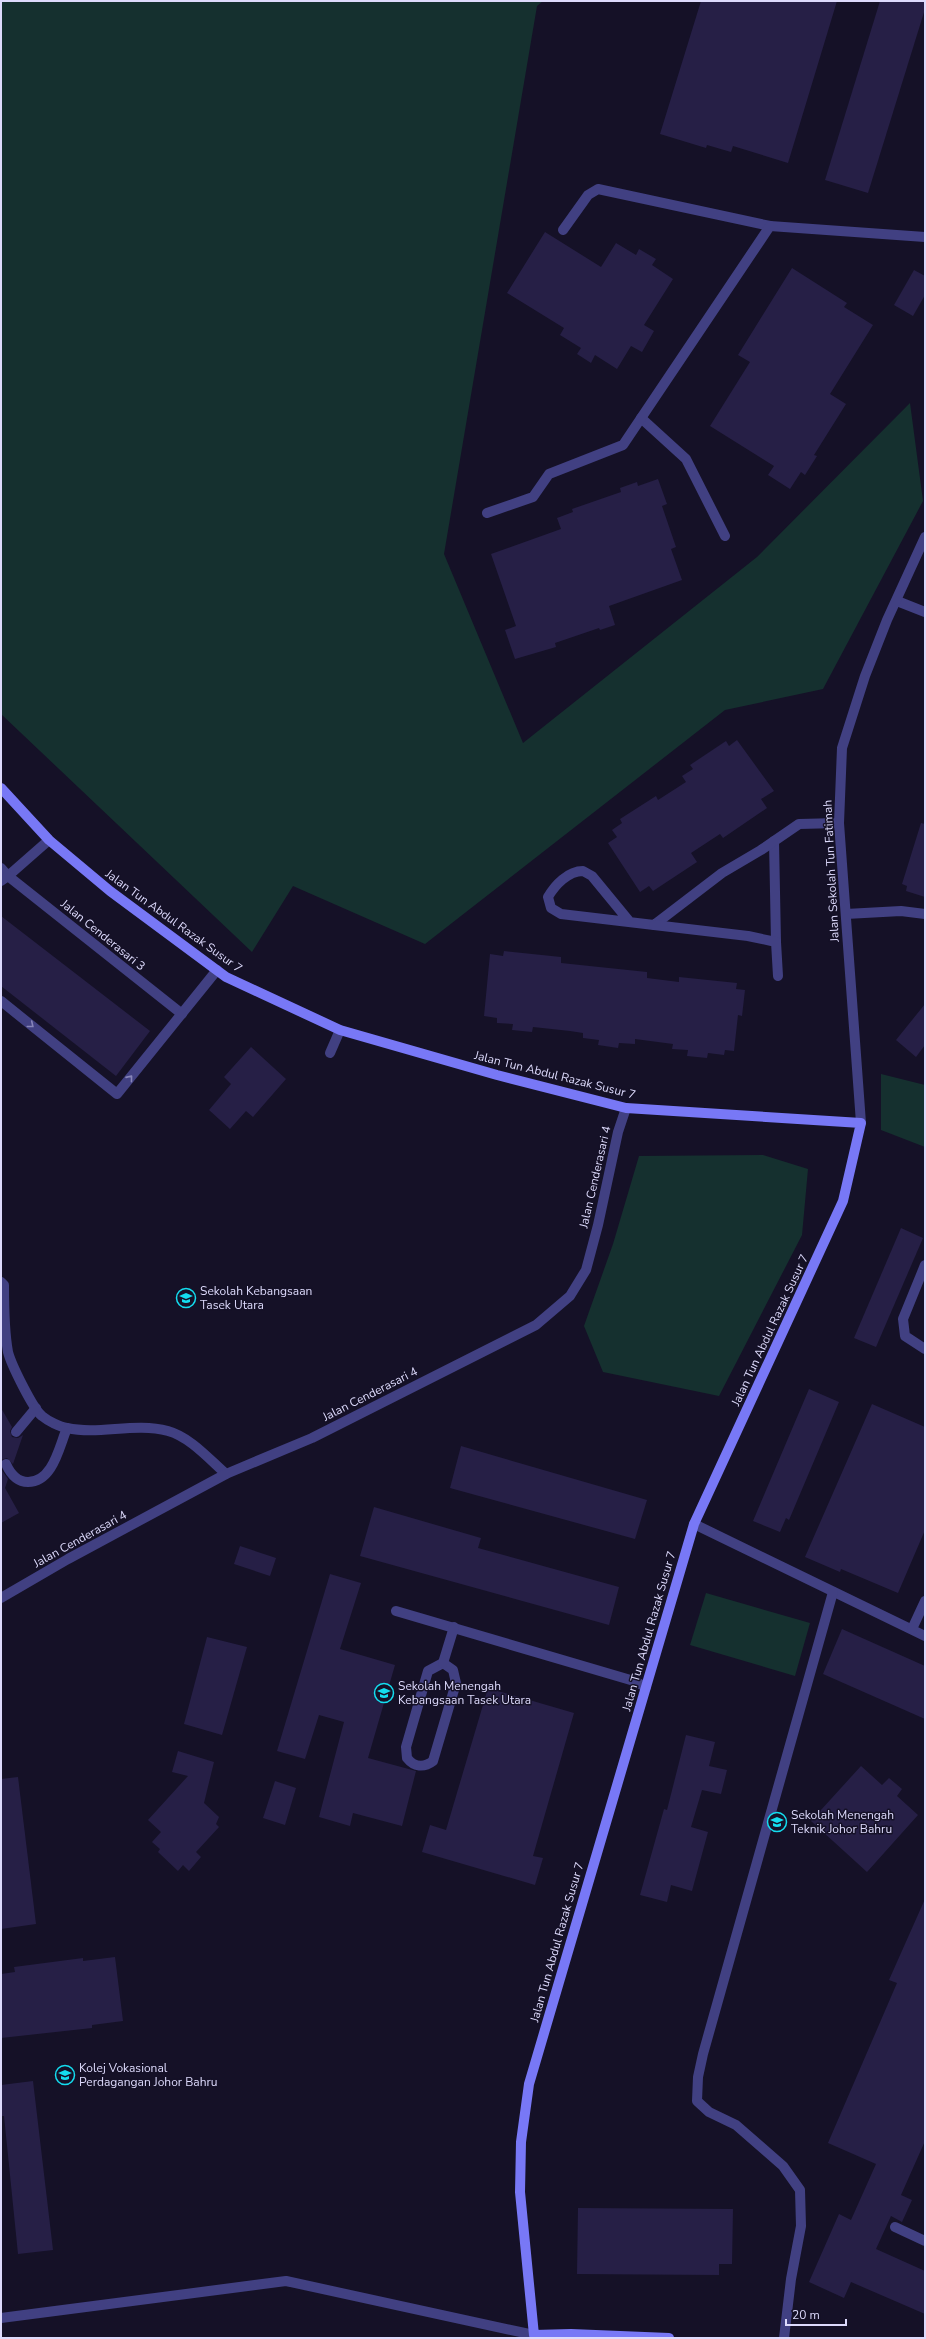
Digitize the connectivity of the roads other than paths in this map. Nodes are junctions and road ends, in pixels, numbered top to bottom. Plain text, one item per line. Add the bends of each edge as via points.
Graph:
1 (770, 226) junction
2 (563, 230) dead end
3 (925, 237) edge
4 (641, 418) junction
5 (487, 513) dead end
6 (725, 536) dead end
7 (925, 537) edge
8 (897, 601) junction
9 (925, 612) edge
10 (1, 788) edge
11 (839, 822) junction
12 (49, 840) junction
13 (774, 841) junction
14 (1, 868) edge
15 (5, 878) edge
16 (846, 914) junction
17 (925, 914) edge
18 (629, 922) junction
19 (654, 925) junction
20 (776, 942) junction
21 (217, 970) junction
22 (778, 976) dead end
23 (1, 1001) edge
24 (182, 1014) junction
25 (340, 1030) junction
26 (330, 1053) dead end
27 (626, 1108) junction
28 (861, 1123) junction
29 (925, 1265) edge
30 (1, 1282) edge
31 (925, 1349) edge
32 (36, 1408) junction
33 (67, 1428) junction
34 (16, 1432) dead end
35 (6, 1464) dead end
36 (226, 1474) junction
37 (694, 1524) junction
38 (833, 1592) junction
39 (1, 1598) edge
40 (925, 1600) edge
41 (396, 1611) dead end
42 (454, 1628) junction
43 (912, 1629) junction
44 (925, 1636) edge
45 (443, 1663) junction
46 (646, 1687) junction
47 (895, 2227) dead end
48 (925, 2241) edge
49 (1, 2318) edge
50 (534, 2335) junction
51 (572, 2336) edge
52 (669, 2338) edge
53 (784, 2338) edge

1 - 2 street via 598,189 588,195
1 - 3 street
1 - 4 street
4 - 5 street via 623,445 549,474 533,497
4 - 6 street via 686,459
7 - 8 street, Jalan Sekolah Tun Fatimah
8 - 9 street
8 - 11 street, Jalan Sekolah Tun Fatimah via 865,676 842,748
10 - 12 street, Jalan Tun Abdul Razak Susur 7
11 - 13 street via 799,824
11 - 16 street, Jalan Sekolah Tun Fatimah
12 - 15 street
12 - 21 street, Jalan Tun Abdul Razak Susur 7 via 110,891
13 - 19 street via 722,873
13 - 20 street
14 - 15 street, Jalan Cenderasari 3
15 - 24 street, Jalan Cenderasari 3
16 - 17 street via 901,911
16 - 28 street, Jalan Sekolah Tun Fatimah
18 - 18 street via 561,914 551,908 548,897 554,886 572,874 583,871 592,876
18 - 19 street
19 - 20 street via 748,936
20 - 22 street
21 - 24 street
21 - 25 street, Jalan Tun Abdul Razak Susur 7 via 244,987
23 -> 24 street via 116,1094
25 - 26 street
25 - 27 street, Jalan Tun Abdul Razak Susur 7 via 496,1075
27 - 28 street, Jalan Tun Abdul Razak Susur 7
27 - 36 street, Jalan Cenderasari 4 via 618,1132 586,1270 570,1296 536,1325 312,1438
28 - 37 street, Jalan Tun Abdul Razak Susur 7 via 843,1202
29 - 31 street via 903,1318 905,1336
30 - 32 street via 4,1285 8,1353 26,1393
32 - 33 street via 42,1416
32 - 34 street
33 - 35 street via 49,1471 43,1478 25,1482 11,1475
33 - 36 street via 148,1428 169,1431 195,1446
36 - 39 street, Jalan Cenderasari 4
37 - 38 street
37 - 46 street, Jalan Tun Abdul Razak Susur 7
38 - 43 street
38 - 53 street via 698,2077 697,2101 709,2112 736,2125 783,2166 800,2190 801,2226
40 - 43 street
41 - 42 street
42 - 45 street
42 - 46 street via 634,1681
43 - 44 street
45 - 45 street via 453,1670 456,1683 433,1761 428,1765 416,1766 407,1758 406,1747 426,1675 432,1668
46 - 50 street, Jalan Tun Abdul Razak Susur 7 via 529,2084 521,2142 520,2192
47 - 48 street
49 - 50 street via 286,2281
50 - 51 street
51 - 52 street

